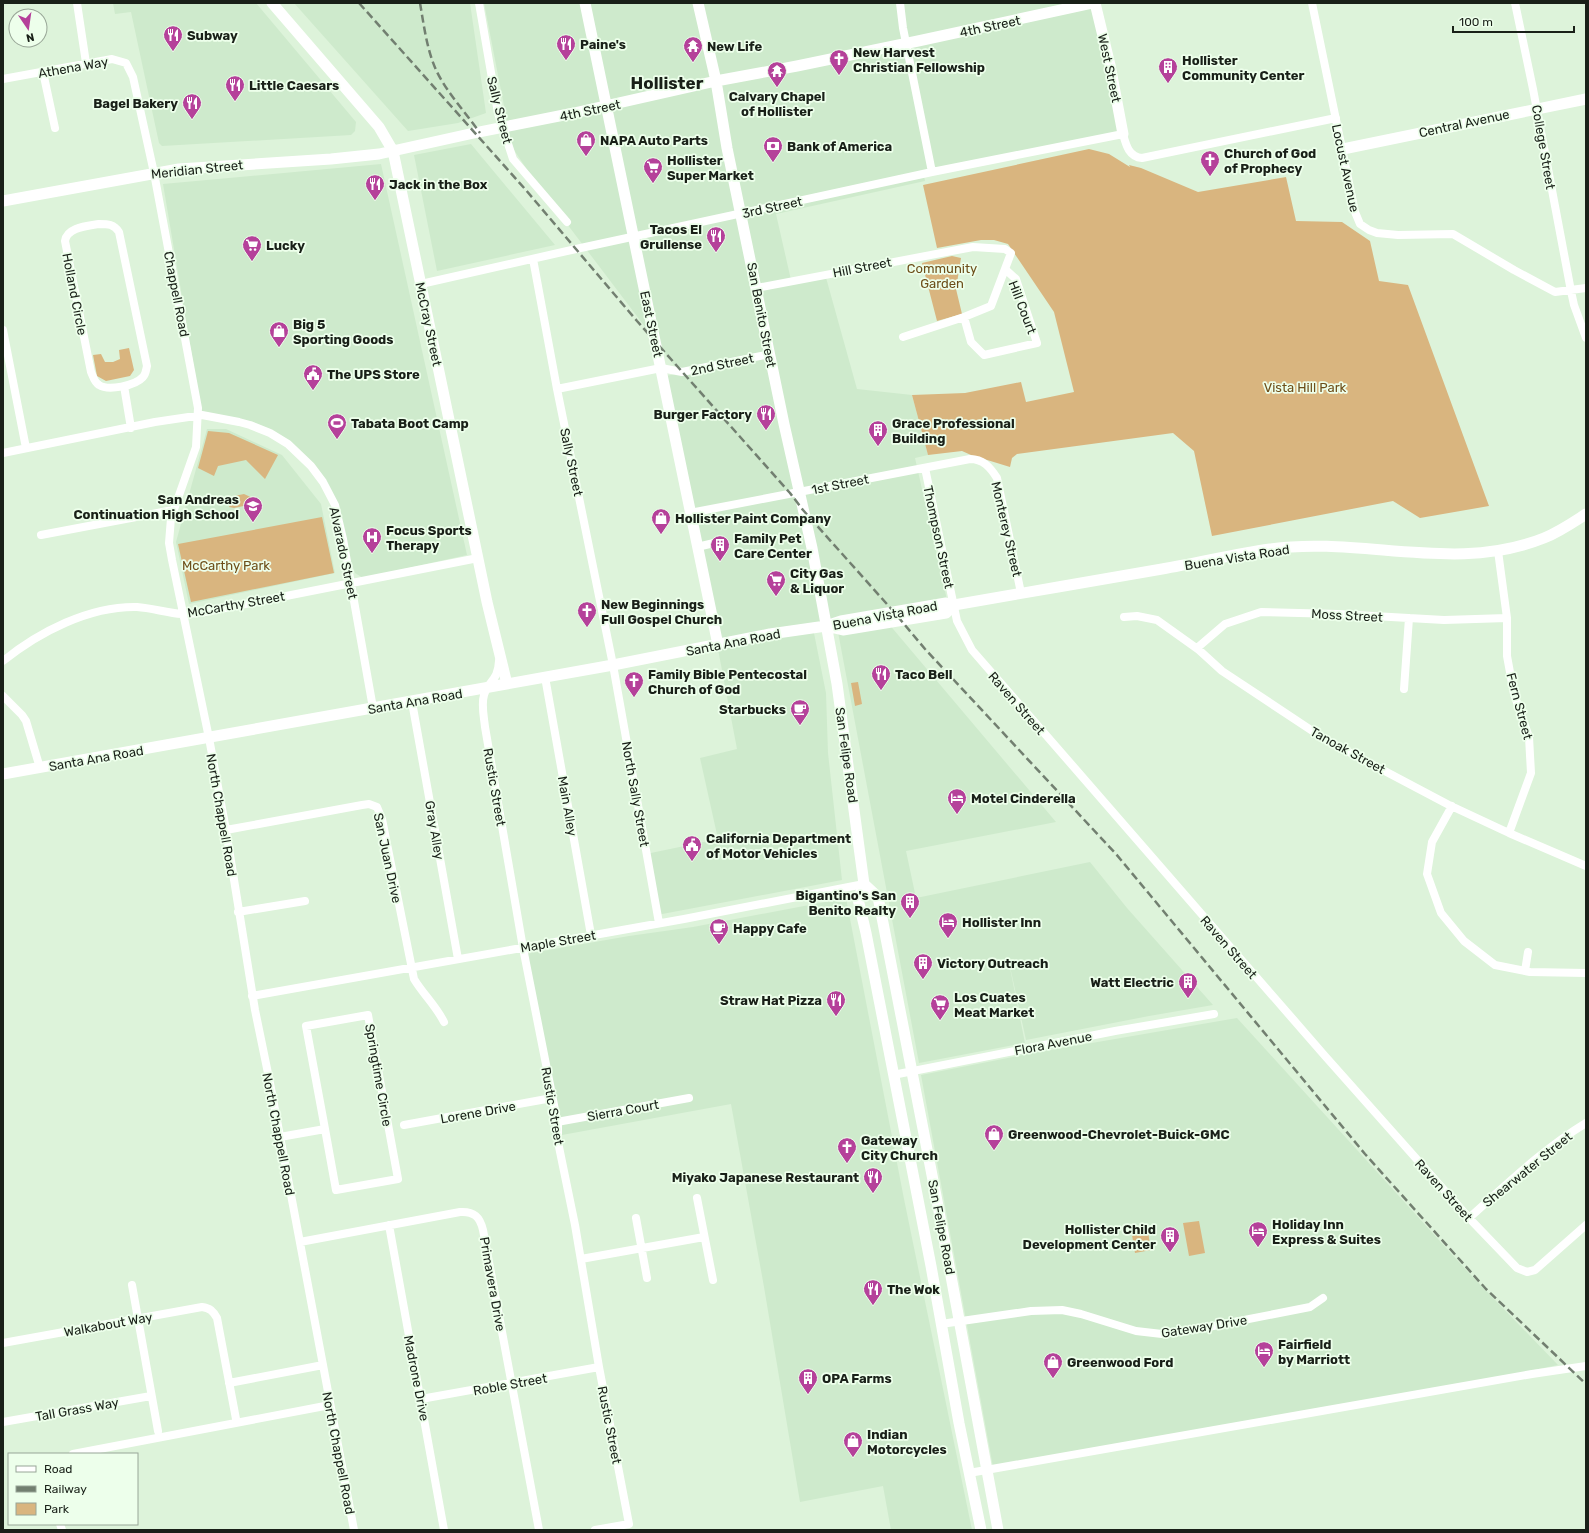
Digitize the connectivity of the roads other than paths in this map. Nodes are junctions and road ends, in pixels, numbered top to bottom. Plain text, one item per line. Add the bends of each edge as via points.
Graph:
1 (77, 3) edge
2 (272, 3) edge
3 (479, 3) edge
4 (585, 3) edge
5 (698, 3) edge
6 (900, 3) edge
7 (1094, 3) edge
8 (1312, 3) edge
9 (1515, 3) edge
10 (906, 43) junction
11 (86, 63) junction
12 (43, 72) junction
13 (3, 79) edge
14 (716, 81) junction
15 (1586, 99) edge
16 (607, 106) junction
17 (1537, 108) junction
18 (1336, 118) junction
19 (55, 128) dead end
20 (502, 128) junction
21 (1123, 134) junction
22 (1343, 149) junction
23 (393, 151) junction
24 (932, 172) junction
25 (154, 173) junction
26 (3, 201) edge
27 (742, 214) junction
28 (567, 222) dead end
29 (633, 237) junction
30 (1011, 253) joint
31 (533, 259) junction
32 (1006, 270) junction
33 (420, 284) junction
34 (757, 288) junction
35 (1586, 288) edge
36 (1571, 291) junction
37 (964, 318) junction
38 (3, 330) edge
39 (903, 337) dead end
40 (1586, 338) edge
41 (770, 354) junction
42 (661, 368) junction
43 (124, 386) junction
44 (557, 389) junction
45 (198, 416) junction
46 (131, 428) junction
47 (26, 448) junction
48 (3, 453) edge
49 (989, 466) joint
50 (925, 468) junction
51 (799, 492) junction
52 (173, 510) junction
53 (690, 513) junction
54 (1586, 514) edge
55 (41, 535) dead end
56 (714, 543) dead end
57 (696, 547) junction
58 (1498, 551) junction
59 (478, 558) junction
60 (351, 583) junction
61 (1021, 593) junction
62 (954, 605) junction
63 (182, 614) junction
64 (1124, 617) dead end
65 (1409, 618) junction
66 (1508, 618) junction
67 (826, 626) junction
68 (718, 645) junction
69 (1197, 648) junction
70 (499, 654) junction
71 (3, 661) edge
72 (613, 665) junction
73 (545, 677) junction
74 (507, 684) junction
75 (487, 688) junction
76 (1404, 689) dead end
77 (3, 696) edge
78 (412, 702) junction
79 (373, 708) junction
80 (209, 738) junction
81 (40, 768) junction
82 (3, 774) edge
83 (1452, 806) junction
84 (226, 830) junction
85 (1509, 833) junction
86 (1586, 866) edge
87 (864, 884) junction
88 (305, 901) dead end
89 (238, 912) junction
90 (659, 923) junction
91 (592, 935) junction
92 (523, 948) junction
93 (1528, 952) dead end
94 (458, 959) junction
95 (411, 967) junction
96 (1525, 971) junction
97 (1586, 973) edge
98 (252, 996) junction
99 (1214, 1014) dead end
100 (444, 1022) dead end
101 (912, 1071) junction
102 (893, 1075) junction
103 (552, 1098) junction
104 (689, 1098) dead end
105 (557, 1122) junction
106 (1586, 1123) edge
107 (404, 1125) dead end
108 (325, 1129) junction
109 (280, 1137) junction
110 (697, 1198) dead end
111 (636, 1218) dead end
112 (1469, 1218) junction
113 (389, 1225) junction
114 (1586, 1225) edge
115 (704, 1237) junction
116 (300, 1242) junction
117 (642, 1249) junction
118 (581, 1259) junction
119 (647, 1278) dead end
120 (713, 1280) dead end
121 (132, 1285) dead end
122 (1323, 1298) dead end
123 (138, 1319) junction
124 (960, 1322) junction
125 (941, 1324) junction
126 (3, 1343) edge
127 (323, 1366) junction
128 (1586, 1366) edge
129 (599, 1367) junction
130 (229, 1383) junction
131 (512, 1384) junction
132 (151, 1396) junction
133 (421, 1399) junction
134 (330, 1405) junction
135 (236, 1419) dead end
136 (3, 1422) edge
137 (158, 1431) dead end
138 (78, 1453) edge
139 (988, 1470) junction
140 (970, 1473) junction
141 (354, 1530) edge
142 (444, 1530) edge
143 (539, 1530) edge
144 (596, 1530) edge
145 (981, 1530) edge
146 (998, 1530) edge

1 - 11 street
2 - 23 street, McCray Street via 379,127
3 - 20 street, Sally Street
4 - 16 street, East Street
5 - 14 street, San Benito Street
6 - 10 street
7 - 10 street, 4th Street
7 - 21 street, West Street via 1110,65
8 - 18 street, Locust Avenue
9 - 17 street, College Street
10 - 14 street, 4th Street
10 - 24 street
11 - 12 street, Athena Way
11 - 25 street, Athena Way via 112,58 126,63 133,77
12 - 13 street, Athena Way
12 - 19 street
14 - 16 street, 4th Street
14 - 27 street, San Benito Street via 727,148
15 - 17 street, Central Avenue
16 - 20 street, 4th Street
16 - 29 street, East Street
17 - 22 street, Central Avenue
17 - 36 street, College Street
18 - 21 street via 1142,158 1131,153
18 - 22 street, Locust Avenue
20 - 23 street, 4th Street
20 - 28 street, Sally Street via 512,159
21 - 24 street, 3rd Street
22 - 36 street, Locust Avenue via 1355,212 1364,227 1387,234 1453,234 1555,292
23 - 25 street, Meridian Street via 349,158 222,165
23 - 33 street, McCray Street
24 - 27 street, 3rd Street
25 - 26 street, Meridian Street
25 - 45 street, Chappell Road
27 - 29 street, 3rd Street
27 - 34 street, San Benito Street
29 - 31 street, 3rd Street
29 - 42 street, East Street
30 - 32 street, Hill Court
30 - 34 street, Hill Street via 1005,249 973,246
31 - 33 street, 3rd Street
31 - 44 street, Sally Street
32 - 37 street, Hill Court via 991,306
32 - 37 street, Hill Court via 1016,279 1037,343 984,355 971,342
33 - 59 street, McCray Street
34 - 41 street, San Benito Street
35 - 36 street, Locust Avenue
36 - 40 street
37 - 39 street, Hill Court
38 - 47 street
41 - 42 street, 2nd Street via 682,372
41 - 51 street, San Benito Street
42 - 44 street, 2nd Street
42 - 53 street, East Street
43 - 43 street, Holland Circle via 141,379 147,366 122,239 117,228 112,225 99,224 80,228 69,233 65,241 91,372 99,385
43 - 46 street
44 - 72 street, Sally Street
45 - 46 street, Alvarado Street
45 - 52 street, Chappell Road via 196,447
45 - 60 street, Alvarado Street via 250,425 278,438 303,457 323,482 334,503
46 - 47 street, Alvarado Street
47 - 48 street, Alvarado Street
49 - 50 street, 1st Street via 977,459 970,459
49 - 61 street, Monterey Street via 1000,488
50 - 51 street, 1st Street
50 - 62 street, Thompson Street
51 - 53 street, 1st Street
51 - 67 street, San Benito Street
52 - 55 street
52 - 63 street, Chappell Road via 170,543
53 - 57 street, East Street
54 - 58 street, Buena Vista Road via 1545,538
56 - 57 street
57 - 68 street, East Street
58 - 61 street, Buena Vista Road via 1465,554 1317,546 1271,548
58 - 66 street, Fern Street
59 - 60 street, McCarthy Street
59 - 70 street, McCray Street
60 - 63 street, McCarthy Street via 200,613
60 - 79 street, Alvarado Street
61 - 62 street, Buena Vista Road
62 - 67 street, Buena Vista Road via 946,603
62 - 112 street, Raven Street via 956,621 972,650 1236,956
63 - 71 street, McCarthy Street via 136,607 108,610 60,625 40,635
63 - 80 street, North Chappell Road
64 - 69 street, Tanoak Street via 1137,616 1157,620
65 - 66 street, Moss Street
65 - 69 street, Moss Street via 1261,612 1225,624
65 - 76 street
66 - 85 street, Fern Street via 1507,656 1514,694 1529,737 1532,772
67 - 68 street, Santa Ana Road
67 - 87 street, San Felipe Road via 837,684
68 - 72 street, Santa Ana Road
69 - 83 street, Tanoak Street via 1222,671 1326,740
70 - 74 street, McCray Street
70 - 75 street via 496,678
72 - 73 street, Santa Ana Road
72 - 90 street, North Sally Street
73 - 74 street, Santa Ana Road
73 - 91 street, Main Alley
74 - 75 street, Santa Ana Road
75 - 78 street, Santa Ana Road
75 - 92 street, Rustic Street via 483,704 485,727
77 - 81 street via 26,721
78 - 79 street, Santa Ana Road
78 - 94 street, Gray Alley
79 - 80 street, Santa Ana Road
80 - 81 street, Santa Ana Road
80 - 84 street, North Chappell Road
81 - 82 street, Santa Ana Road
83 - 85 street, Tanoak Street
83 - 96 street via 1432,842 1428,874 1441,913 1464,941 1495,965
84 - 89 street, North Chappell Road
84 - 95 street, San Juan Drive via 362,804 374,805 382,819
85 - 86 street, Tanoak Street
87 - 90 street, Maple Street
87 - 101 street, San Felipe Road via 878,896
87 - 102 street, San Felipe Road via 858,899
88 - 89 street
89 - 98 street, North Chappell Road
90 - 91 street, Maple Street
91 - 92 street, Maple Street
92 - 94 street, Maple Street
92 - 103 street, Rustic Street
93 - 96 street
94 - 95 street, Maple Street
95 - 98 street, Maple Street
95 - 100 street via 414,979
96 - 97 street
98 - 109 street, North Chappell Road
99 - 101 street, Flora Avenue
101 - 102 street, Flora Avenue
101 - 124 street, San Felipe Road
102 - 125 street, San Felipe Road
103 - 105 street, Rustic Street
103 - 107 street, Lorene Drive
104 - 105 street, Sierra Court
105 - 118 street, Rustic Street via 558,1142
106 - 112 street, Shearwater Street via 1535,1159
108 - 108 street, Springtime Circle via 336,1190 398,1179 368,1015 306,1026
108 - 109 street
109 - 116 street, North Chappell Road
110 - 115 street
111 - 117 street
112 - 114 street, Raven Street via 1517,1268 1527,1272 1535,1270
113 - 116 street, Primavera Drive
113 - 131 street, Primavera Drive via 466,1212 480,1219
113 - 133 street, Madrone Drive
115 - 117 street
115 - 120 street
116 - 127 street, North Chappell Road
117 - 118 street
117 - 119 street
118 - 129 street, Rustic Street
121 - 123 street
122 - 124 street, Gateway Drive via 1310,1307 1162,1334 1136,1331 1087,1315 1062,1310 1031,1310
123 - 126 street, Walkabout Way
123 - 130 street, Walkabout Way via 202,1307 212,1310 217,1318
123 - 132 street
124 - 125 street, Gateway Drive
124 - 139 street, San Felipe Road
125 - 140 street, San Felipe Road
127 - 130 street
127 - 134 street, North Chappell Road
128 - 139 street
129 - 131 street, Roble Street
129 - 144 street, Rustic Street via 629,1524
130 - 135 street
131 - 133 street, Roble Street
131 - 143 street, Primavera Drive
132 - 136 street, Tall Grass Way
132 - 137 street
133 - 142 street, Madrone Drive
134 - 138 street
134 - 141 street, North Chappell Road
139 - 140 street
139 - 146 street, San Felipe Road
140 - 145 street, San Felipe Road

